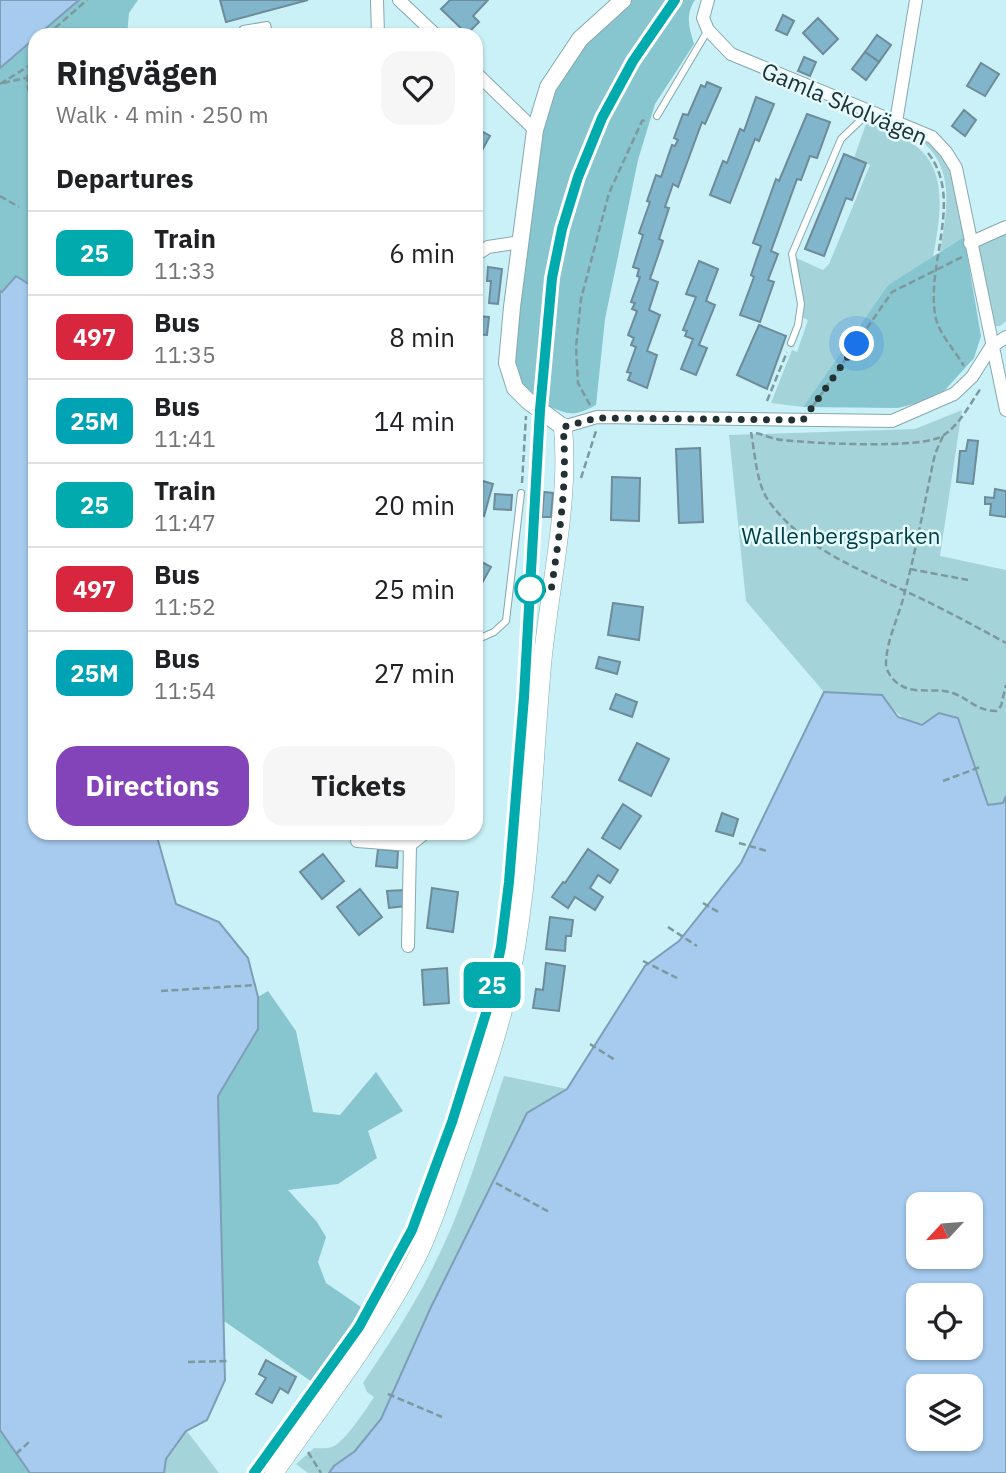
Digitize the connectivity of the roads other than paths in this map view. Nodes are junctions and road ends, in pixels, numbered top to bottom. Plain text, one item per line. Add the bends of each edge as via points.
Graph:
1 (377, 0) edge
2 (399, 0) edge
3 (623, 0) edge
4 (708, 0) edge
5 (916, 0) edge
6 (249, 28) edge
7 (268, 28) edge
8 (378, 28) edge
9 (429, 28) edge
10 (708, 30) junction
11 (483, 80) edge
12 (867, 110) junction
13 (657, 116) road end
14 (896, 122) junction
15 (535, 130) junction
16 (1006, 227) edge
17 (520, 242) junction
18 (971, 248) junction
19 (483, 250) edge
20 (1006, 337) edge
21 (791, 343) road end
22 (991, 347) junction
23 (1006, 410) edge
24 (563, 427) junction
25 (521, 494) road end
26 (483, 637) edge
27 (416, 840) edge
28 (357, 841) dead end
29 (410, 845) junction
30 (408, 946) dead end
31 (274, 1473) edge

1 - 8 street
2 - 9 street
3 - 15 street via 580,39 548,87
4 - 10 street via 703,18
5 - 14 street
6 - 7 lane
10 - 12 street, Gamla Skolvägen via 731,54
10 - 13 lane
11 - 15 street
12 - 14 street, Gamla Skolvägen
12 - 21 lane via 841,139 792,254 801,304
14 - 18 street, Gamla Skolvägen via 932,137 956,168
15 - 17 street
16 - 18 street
17 - 19 street
17 - 24 street via 507,363 515,388
18 - 22 street, Gamla Skolvägen
20 - 22 street
22 - 23 street, Gamla Skolvägen
22 - 24 street via 972,377 954,394 892,421 597,418
24 - 31 main road via 558,543 544,639 527,861 512,971 491,1054 414,1262 370,1337
25 - 26 lane via 506,621
27 - 29 street
28 - 29 street
29 - 30 street

